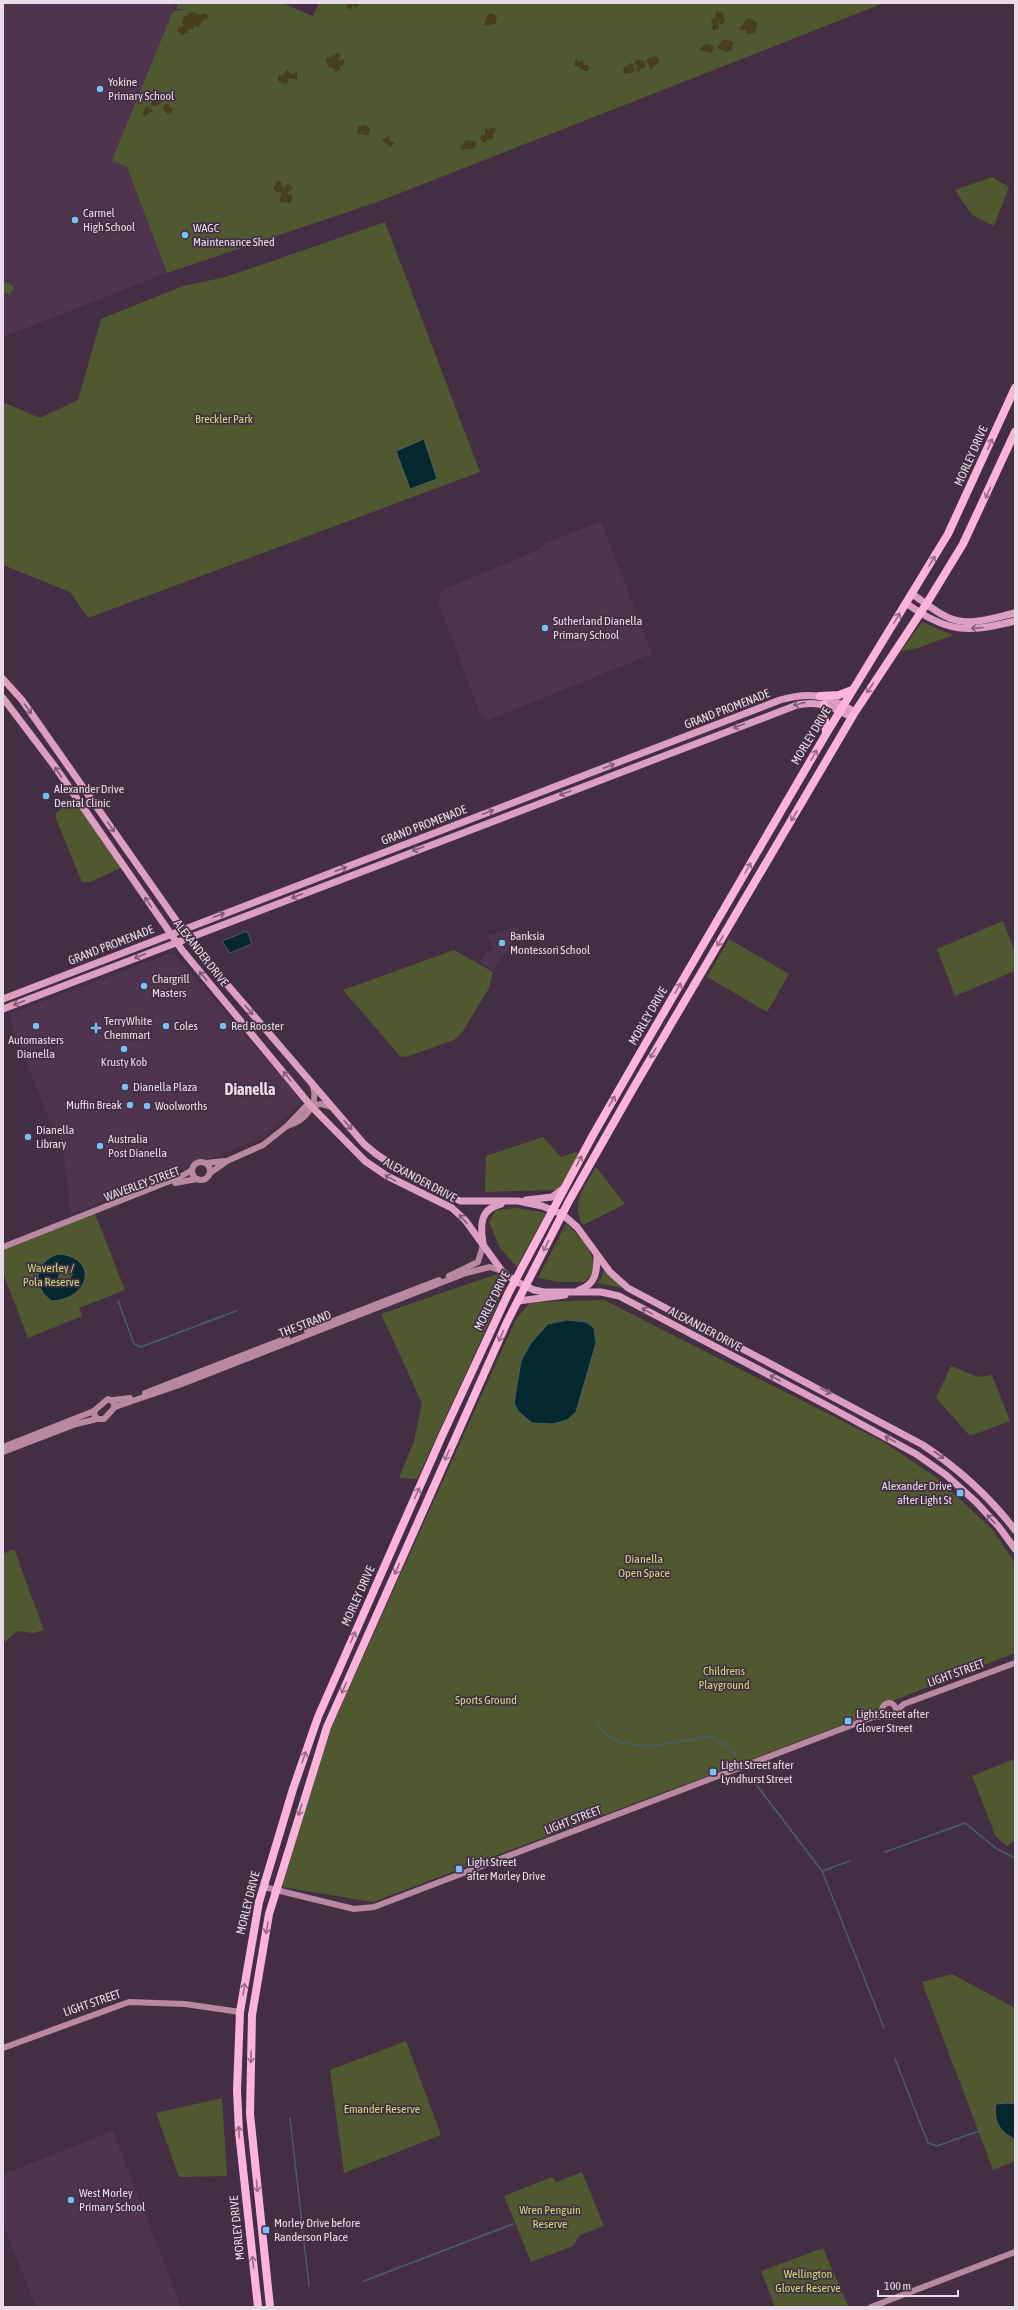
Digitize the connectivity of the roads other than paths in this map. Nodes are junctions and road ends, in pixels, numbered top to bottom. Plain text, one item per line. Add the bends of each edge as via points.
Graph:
1 (1015, 388) edge
2 (1015, 432) edge
3 (912, 594) junction
4 (906, 603) junction
5 (927, 604) junction
6 (920, 613) junction
7 (1015, 613) edge
8 (1015, 621) edge
9 (3, 679) edge
10 (852, 690) junction
11 (820, 696) junction
12 (3, 698) edge
13 (824, 705) junction
14 (842, 708) junction
15 (853, 714) junction
16 (826, 734) junction
17 (435, 833) junction
18 (438, 842) junction
19 (729, 902) junction
20 (739, 908) junction
21 (183, 929) junction
22 (170, 934) junction
23 (188, 938) junction
24 (176, 942) junction
25 (3, 999) edge
26 (3, 1009) edge
27 (313, 1086) junction
28 (311, 1106) junction
29 (332, 1108) junction
30 (227, 1161) junction
31 (206, 1163) junction
32 (192, 1170) junction
33 (210, 1173) junction
34 (197, 1179) junction
35 (164, 1185) junction
36 (564, 1188) junction
37 (518, 1201) junction
38 (509, 1202) junction
39 (554, 1210) junction
40 (562, 1214) junction
41 (483, 1245) junction
42 (3, 1247) edge
43 (597, 1256) junction
44 (502, 1271) junction
45 (515, 1281) junction
46 (526, 1286) junction
47 (573, 1293) junction
48 (518, 1301) junction
49 (114, 1404) junction
50 (94, 1412) junction
51 (97, 1419) junction
52 (3, 1447) edge
53 (3, 1452) edge
54 (1015, 1530) edge
55 (1015, 1549) edge
56 (1015, 1663) edge
57 (893, 1704) junction
58 (904, 1704) junction
59 (882, 1710) junction
60 (896, 1711) junction
61 (886, 1716) junction
62 (874, 1717) junction
63 (264, 1887) junction
64 (276, 1890) junction
65 (240, 2012) junction
66 (3, 2048) edge
67 (1015, 2252) edge
68 (258, 2307) edge
69 (270, 2307) edge
70 (871, 2307) edge

3 -> 1 highway, MORLEY DRIVE via 954,524
2 -> 5 highway, MORLEY DRIVE via 976,521
3 - 4 highway, MORLEY DRIVE
3 - 5 main road
4 - 6 main road
10 -> 4 highway, MORLEY DRIVE
5 - 6 highway, MORLEY DRIVE
5 - 7 main road via 945,616 959,621 979,621
8 -> 6 main road via 985,628 958,629 948,627
6 -> 15 highway, MORLEY DRIVE
9 -> 21 main road, ALEXANDER DRIVE via 22,700
10 - 11 highway via 839,695
10 - 14 highway, MORLEY DRIVE
11 - 14 main road, GRAND PROMENADE
17 -> 11 main road, GRAND PROMENADE via 780,700 804,694
22 -> 12 main road, ALEXANDER DRIVE via 53,764
13 - 14 main road, GRAND PROMENADE
13 - 16 highway
13 -> 18 main road, GRAND PROMENADE via 808,702 797,705
14 - 15 main road, GRAND PROMENADE
14 - 16 highway, MORLEY DRIVE
15 -> 20 highway, MORLEY DRIVE
19 -> 16 highway, MORLEY DRIVE
17 - 18 main road
21 -> 17 main road, GRAND PROMENADE
18 -> 23 main road, GRAND PROMENADE
19 - 20 highway
36 -> 19 highway, MORLEY DRIVE
20 -> 40 highway, MORLEY DRIVE
21 - 22 main road, GRAND PROMENADE
21 - 23 main road, ALEXANDER DRIVE
22 - 24 main road, ALEXANDER DRIVE
22 - 25 main road, GRAND PROMENADE
23 - 24 main road, GRAND PROMENADE
23 -> 27 main road, ALEXANDER DRIVE
24 -> 26 main road, GRAND PROMENADE
28 -> 24 main road, ALEXANDER DRIVE
27 - 28 street via 316,1097
27 - 29 main road, ALEXANDER DRIVE
28 - 29 street via 321,1104
28 - 30 street via 305,1107 287,1126 262,1145
41 -> 28 main road, ALEXANDER DRIVE via 465,1220 452,1208 376,1170
29 -> 38 main road, ALEXANDER DRIVE via 376,1154 403,1171 460,1201
30 - 31 street
30 - 33 street
31 - 32 street via 198,1162
31 - 33 street via 210,1167
32 - 34 street
32 - 35 street, WAVERLEY STREET
33 - 34 street via 204,1179
34 - 35 street, WAVERLEY STREET
35 - 42 street, WAVERLEY STREET
36 - 37 main road via 552,1197
36 - 39 highway, MORLEY DRIVE
37 - 38 main road, ALEXANDER DRIVE
37 - 39 main road, ALEXANDER DRIVE
38 - 41 main road via 488,1209 483,1217
39 - 40 main road, ALEXANDER DRIVE
39 - 45 highway, MORLEY DRIVE
40 - 43 main road, ALEXANDER DRIVE via 577,1227
40 -> 46 highway, MORLEY DRIVE
41 - 44 main road, ALEXANDER DRIVE
41 - 49 street, THE STRAND via 478,1262 453,1274
43 - 47 main road via 597,1273 594,1280 589,1286
43 -> 54 main road, ALEXANDER DRIVE via 628,1288 923,1445 974,1484
44 - 45 main road, ALEXANDER DRIVE
44 - 49 street, THE STRAND via 490,1267 466,1273 182,1384
45 - 46 main road, ALEXANDER DRIVE
63 -> 45 highway, MORLEY DRIVE via 293,1789 318,1717 471,1371
46 - 47 main road, ALEXANDER DRIVE via 544,1292
46 - 48 highway, MORLEY DRIVE
47 - 48 main road via 559,1298
55 -> 47 main road, ALEXANDER DRIVE via 976,1502 946,1475 889,1438 628,1300 601,1292
48 -> 64 highway, MORLEY DRIVE via 327,1727
49 - 50 street via 105,1399
49 - 51 street via 104,1419
50 - 51 street
50 - 52 street
51 - 53 street via 76,1424
56 - 58 street, LIGHT STREET
57 - 58 street, LIGHT STREET
57 - 59 street via 886,1704
57 - 60 street
58 - 60 street, LIGHT STREET
59 - 61 street
59 - 62 street, LIGHT STREET
60 - 61 street via 892,1716
61 - 62 street, LIGHT STREET
62 - 64 street, LIGHT STREET via 374,1907 354,1909
63 - 64 street, LIGHT STREET
65 -> 63 highway, MORLEY DRIVE via 252,1932
64 -> 69 highway, MORLEY DRIVE via 252,2015 249,2102
65 - 66 street, LIGHT STREET via 184,2004 129,2002
68 -> 65 highway, MORLEY DRIVE via 239,2132 237,2090
67 - 70 street

